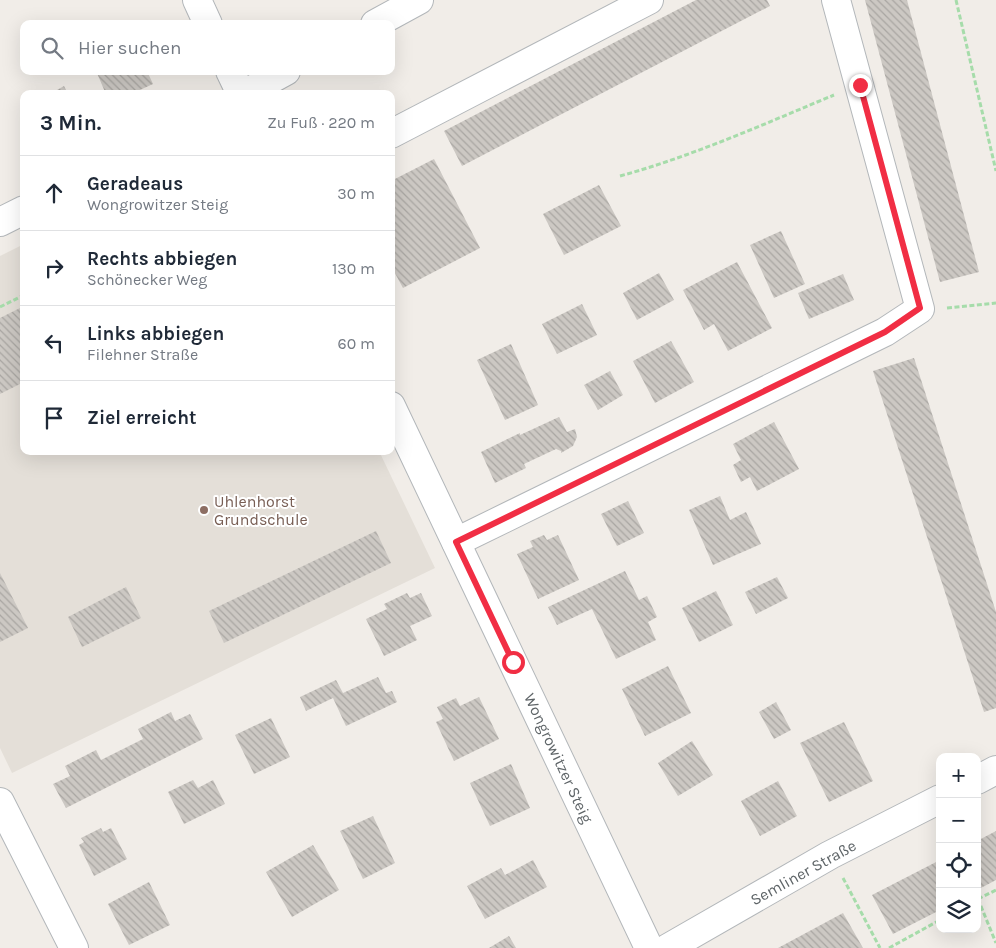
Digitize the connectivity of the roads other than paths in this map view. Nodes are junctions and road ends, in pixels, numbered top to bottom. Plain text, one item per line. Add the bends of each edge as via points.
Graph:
1 (196, 0) edge
2 (419, 0) edge
3 (649, 0) edge
4 (836, 0) edge
5 (206, 20) edge
6 (382, 20) edge
7 (232, 75) edge
8 (278, 75) edge
9 (240, 90) edge
10 (250, 90) edge
11 (395, 132) edge
12 (20, 212) edge
13 (0, 222) edge
14 (395, 414) edge
15 (456, 542) junction
16 (996, 770) edge
17 (981, 778) edge
18 (936, 801) edge
19 (0, 802) edge
20 (74, 948) edge
21 (649, 948) edge
22 (668, 948) edge

1 - 5 street
2 - 6 street
3 - 11 street
4 - 15 street via 920,308 885,332
7 - 9 street
8 - 10 street
12 - 13 street
14 - 15 street, Wongrowitzer Steig
15 - 21 street, Wongrowitzer Steig
16 - 17 street
18 - 22 street, Semliner Straße via 830,855
19 - 20 street

